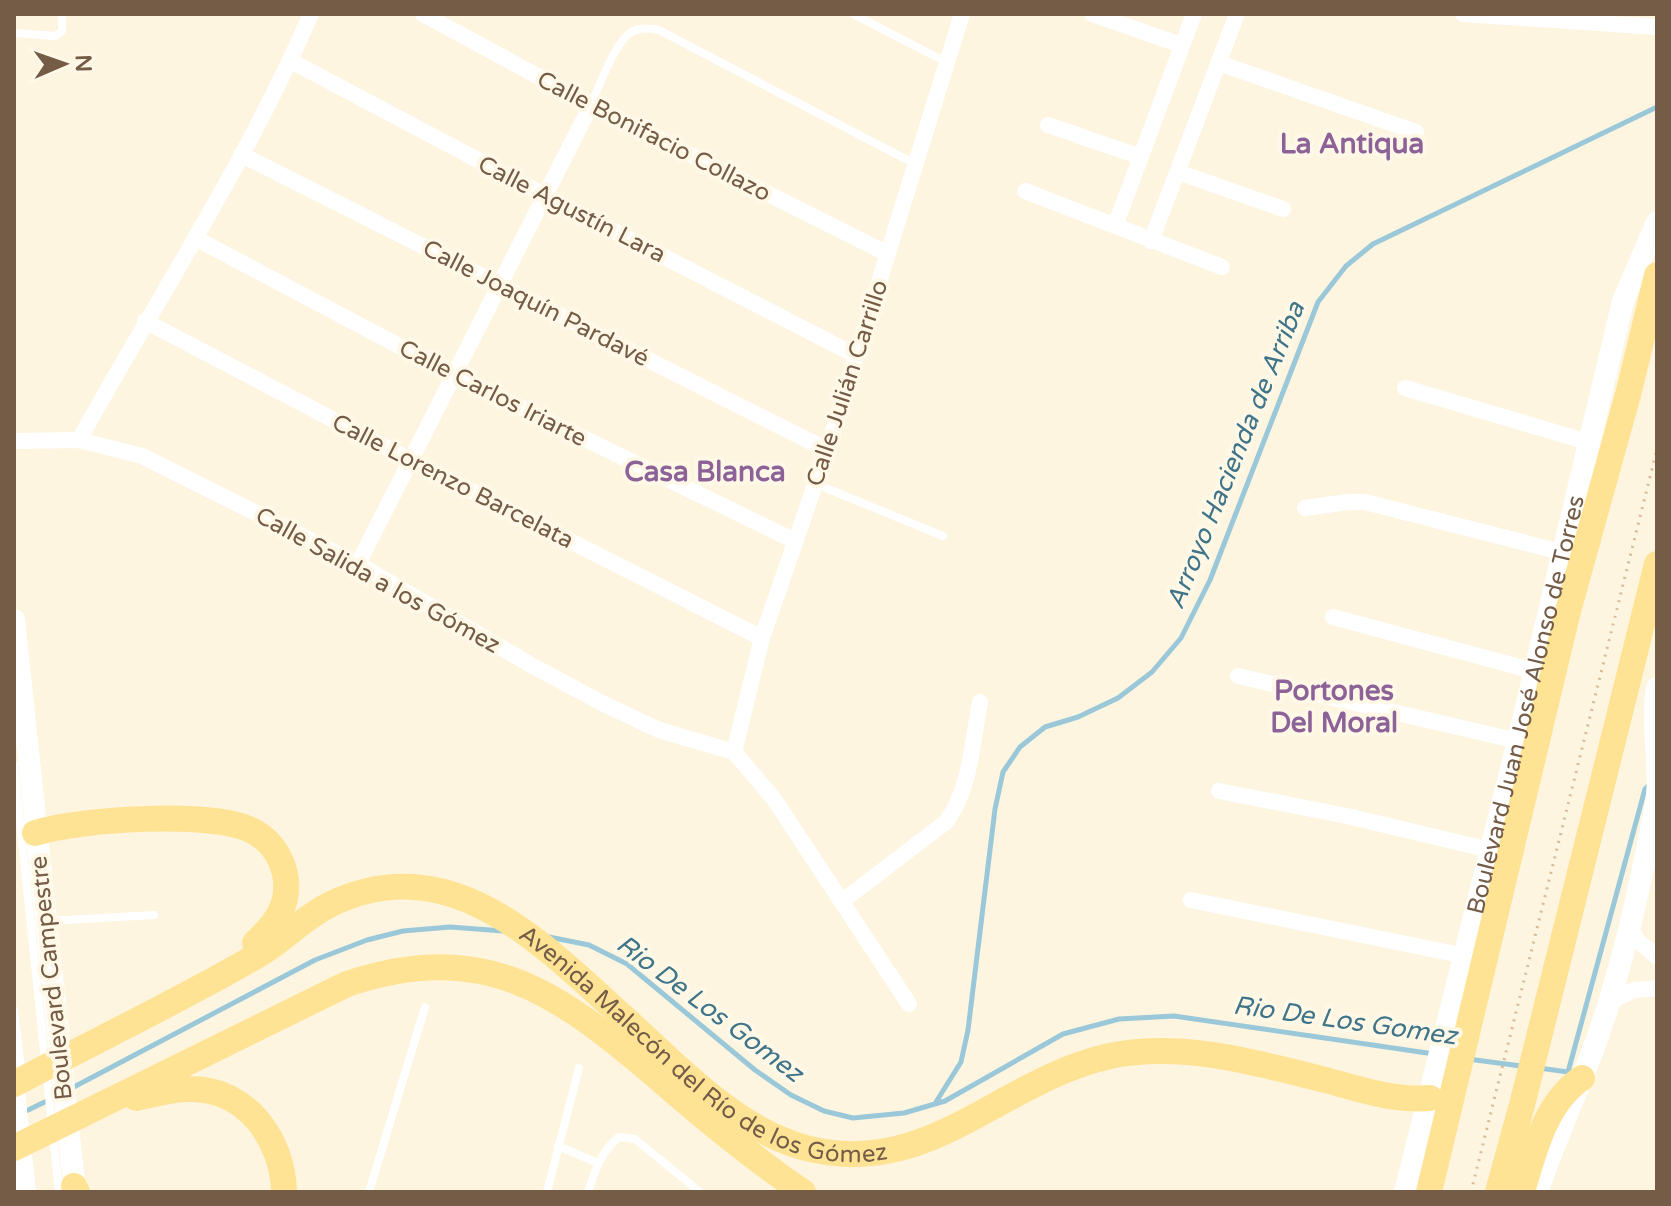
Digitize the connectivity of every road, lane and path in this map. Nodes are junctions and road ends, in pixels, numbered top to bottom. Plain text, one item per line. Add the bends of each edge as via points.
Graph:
1 (62, 14) edge
2 (311, 14) edge
3 (423, 14) edge
4 (853, 14) edge
5 (962, 14) edge
6 (1092, 14) edge
7 (1194, 14) edge
8 (1237, 14) edge
9 (1463, 14) edge
10 (1657, 27) edge
11 (14, 33) edge
12 (1181, 45) junction
13 (291, 61) junction
14 (946, 62) junction
15 (1219, 63) junction
16 (591, 105) junction
17 (1048, 125) dead end
18 (1416, 132) dead end
19 (244, 156) junction
20 (1141, 157) junction
21 (915, 164) junction
22 (1178, 172) junction
23 (1025, 191) dead end
24 (544, 195) junction
25 (1283, 209) dead end
26 (1657, 222) edge
27 (1115, 226) junction
28 (195, 238) junction
29 (1151, 241) junction
30 (888, 254) junction
31 (1222, 267) dead end
32 (1657, 275) edge
33 (498, 284) junction
34 (145, 321) junction
35 (855, 355) junction
36 (456, 376) junction
37 (1405, 388) dead end
38 (79, 440) junction
39 (14, 441) edge
40 (1588, 442) junction
41 (1657, 449) edge
42 (827, 450) junction
43 (412, 461) junction
44 (815, 484) junction
45 (1305, 508) dead end
46 (943, 536) dead end
47 (795, 541) junction
48 (1561, 552) junction
49 (358, 564) junction
50 (1657, 564) edge
51 (1333, 617) dead end
52 (14, 620) edge
53 (762, 638) junction
54 (1534, 671) junction
55 (1238, 676) dead end
56 (1657, 688) edge
57 (980, 702) dead end
58 (1518, 741) junction
59 (734, 752) junction
60 (14, 765) edge
61 (1656, 779) edge
62 (1657, 789) edge
63 (1219, 791) dead end
64 (35, 833) junction
65 (1490, 850) junction
66 (1191, 900) dead end
67 (841, 902) junction
68 (154, 915) dead end
69 (45, 922) junction
70 (1630, 927) junction
71 (1465, 956) junction
72 (1657, 957) edge
73 (203, 985) junction
74 (1657, 988) edge
75 (1609, 1002) junction
76 (909, 1004) dead end
77 (425, 1007) dead end
78 (14, 1010) edge
79 (1456, 1032) junction
80 (51, 1047) junction
81 (579, 1068) dead end
82 (17, 1072) edge
83 (1582, 1078) joint
84 (14, 1092) edge
85 (1437, 1099) junction
86 (104, 1103) junction
87 (558, 1146) junction
88 (14, 1148) edge
89 (598, 1163) junction
90 (30, 1188) edge
91 (689, 1188) edge
92 (71, 1191) edge
93 (1537, 1191) edge
94 (284, 1192) edge
95 (369, 1192) edge
96 (547, 1192) edge
97 (588, 1192) edge
98 (700, 1192) edge
99 (803, 1192) edge
100 (1405, 1192) edge
101 (1429, 1192) edge
102 (1471, 1192) edge
103 (1498, 1192) edge

1 - 11 lane via 59,35
2 - 13 street
3 - 16 street, Calle Bonifacio Collazo
4 - 14 lane
5 - 14 street, Calle Julián Carrillo
6 - 12 street
7 - 12 street
8 - 15 street
9 - 10 street
12 - 20 street
13 - 19 street
13 - 24 street, Calle Agustín Lara
14 - 21 street, Calle Julián Carrillo
15 - 18 street
15 - 22 street
16 - 21 lane via 619,46 630,32 649,28
16 - 24 street
16 - 30 street, Calle Bonifacio Collazo
17 - 20 street
19 - 28 street
19 - 33 street, Calle Joaquín Pardavé
20 - 27 street
21 - 30 street, Calle Julián Carrillo
22 - 25 street
22 - 29 street
23 - 27 street
24 - 33 street
24 - 35 street, Calle Agustín Lara
26 - 40 street, Boulevard Juan José Alonso de Torres via 1623,301
27 - 29 street
28 - 34 street
28 - 36 street, Calle Carlos Iriarte
29 - 31 street
30 - 35 street, Calle Julián Carrillo
32 - 79 main road, Boulevard Juan José Alonso de Torres
33 - 36 street
33 - 42 street, Calle Joaquín Pardavé
34 - 38 street
34 - 43 street, Calle Lorenzo Barcelata
35 - 42 street, Calle Julián Carrillo
36 - 43 street
36 - 47 street, Calle Carlos Iriarte
37 - 40 street
38 - 39 street, Calle Salida a los Gómez
38 - 49 street, Calle Salida a los Gómez via 142,456
40 - 48 street, Boulevard Juan José Alonso de Torres
41 - 102 path
42 - 44 street, Calle Julián Carrillo
43 - 49 street
43 - 53 street, Calle Lorenzo Barcelata
44 - 46 lane
44 - 47 street, Calle Julián Carrillo
45 - 48 street via 1365,502
47 - 53 street, Calle Julián Carrillo
48 - 54 street, Boulevard Juan José Alonso de Torres
49 - 59 street, Calle Salida a los Gómez via 602,703 659,730
50 - 103 main road
51 - 54 street
52 - 64 street, Boulevard Campestre
53 - 59 street, Calle Julián Carrillo
54 - 58 street, Boulevard Juan José Alonso de Torres
55 - 58 street
56 - 61 street
57 - 67 street via 958,806 946,822
58 - 65 street, Boulevard Juan José Alonso de Torres
59 - 67 street via 774,799
60 - 80 lane
61 - 62 street
62 - 70 street
63 - 65 street
64 - 69 street, Boulevard Campestre
64 - 73 main road via 88,821 197,820 229,822 265,839 285,877 281,914
65 - 71 street, Boulevard Juan José Alonso de Torres
66 - 71 street
67 - 76 street
68 - 69 lane
69 - 80 street, Boulevard Campestre
70 - 72 street
70 - 75 street
71 - 79 street, Boulevard Juan José Alonso de Torres
73 - 82 main road, Avenida Malecón del Río de los Gómez
73 - 85 main road, Avenida Malecón del Río de los Gómez via 256,957 312,914 350,896 422,889 457,895 500,914 696,1082 762,1132 809,1149 889,1152 912,1146 1077,1066 1147,1052 1218,1056 1387,1096
74 - 75 street via 1634,990
75 - 83 street
77 - 95 lane
78 - 82 lane
79 - 85 main road, Boulevard Juan José Alonso de Torres
80 - 92 street, Boulevard Campestre
81 - 87 lane
82 - 90 lane
83 - 93 main road via 1548,1116
84 - 90 street, Boulevard Campestre
85 - 100 street, Boulevard Juan José Alonso de Torres
85 - 101 main road, Boulevard Juan José Alonso de Torres
86 - 88 main road, Avenida Malecón del Río de los Gómez
86 - 94 main road via 191,1089 234,1100 271,1137 280,1157
86 - 99 main road, Avenida Malecón del Río de los Gómez via 347,984 414,967 453,967 530,986 565,1004
87 - 89 lane
87 - 96 lane
89 - 91 lane via 619,1137 635,1139
89 - 97 lane
91 - 98 lane

